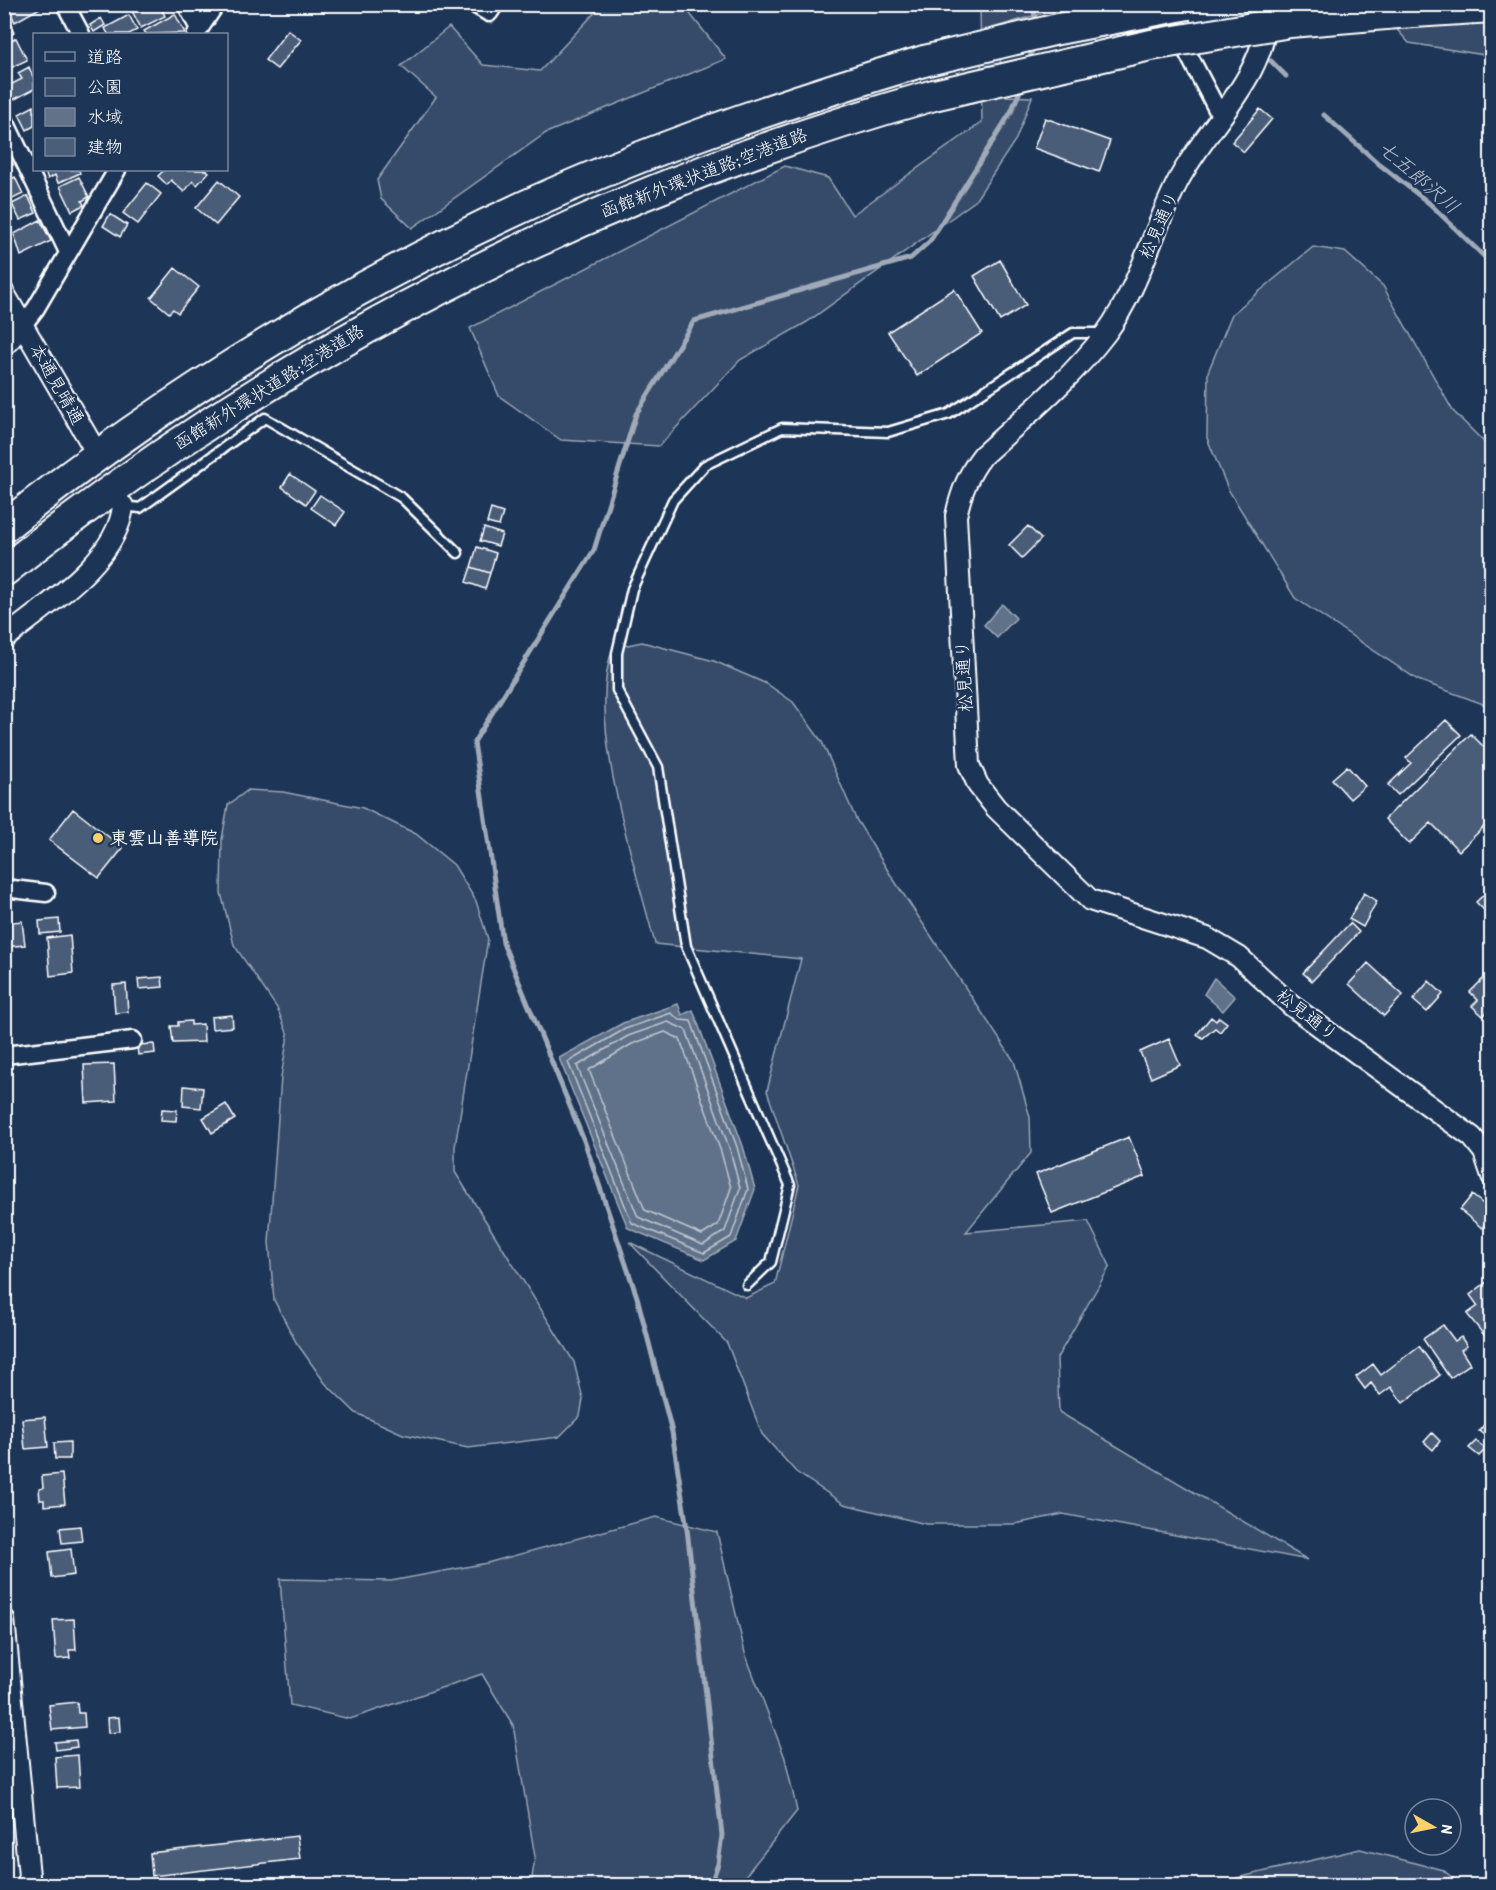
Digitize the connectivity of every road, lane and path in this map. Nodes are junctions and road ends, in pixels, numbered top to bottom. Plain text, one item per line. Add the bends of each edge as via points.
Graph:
1 (65, 4) edge
2 (186, 4) edge
3 (216, 4) edge
4 (474, 4) edge
5 (495, 4) edge
6 (1162, 4) edge
7 (1188, 4) edge
8 (1268, 4) edge
9 (1491, 7) edge
10 (197, 32) edge
11 (80, 33) edge
12 (1221, 117) junction
13 (4, 119) edge
14 (116, 171) edge
15 (68, 252) junction
16 (4, 293) edge
17 (23, 325) junction
18 (1106, 333) junction
19 (4, 346) edge
20 (92, 445) dead end
21 (123, 506) joint
22 (4, 527) edge
23 (458, 554) dead end
24 (4, 571) edge
25 (4, 639) edge
26 (4, 888) edge
27 (46, 893) dead end
28 (133, 1040) dead end
29 (4, 1055) edge
30 (1491, 1176) edge
31 (747, 1285) dead end
32 (4, 1619) edge
33 (30, 1886) edge

1 - 11 street
2 - 10 street
3 - 10 street
4 - 5 street via 489,13
6 - 12 street
7 - 22 highway, 函館新外環状道路;空港道路, bridge via 1058,29 838,87 636,159 501,218 362,289 229,367 136,429
8 - 12 street, 松見通り via 1264,43 1245,83
9 - 24 highway, 函館新外環状道路;空港道路, bridge via 1290,22 1151,45 934,95 762,148 648,191 514,250 270,383 149,462
12 - 18 street, 松見通り via 1180,177 1123,308
13 - 15 street
14 - 15 street
15 - 17 street
16 - 17 street, 本通見晴通
17 - 19 street
17 - 20 street, 本通見晴通
18 - 30 street, 松見通り via 1049,395 982,455 962,492 956,516 967,741 969,765 978,785 1032,847 1090,900 1207,938 1239,957 1292,1006 1472,1137 1484,1152
18 - 31 lane via 1073,333 949,414 888,432 782,428 705,465 673,500 633,589 617,653 617,690 658,767 686,946 790,1185 771,1262
21 - 23 lane via 140,508 265,418 402,498
21 - 25 street via 113,540 88,570
26 - 27 street
28 - 29 street
32 - 33 street

